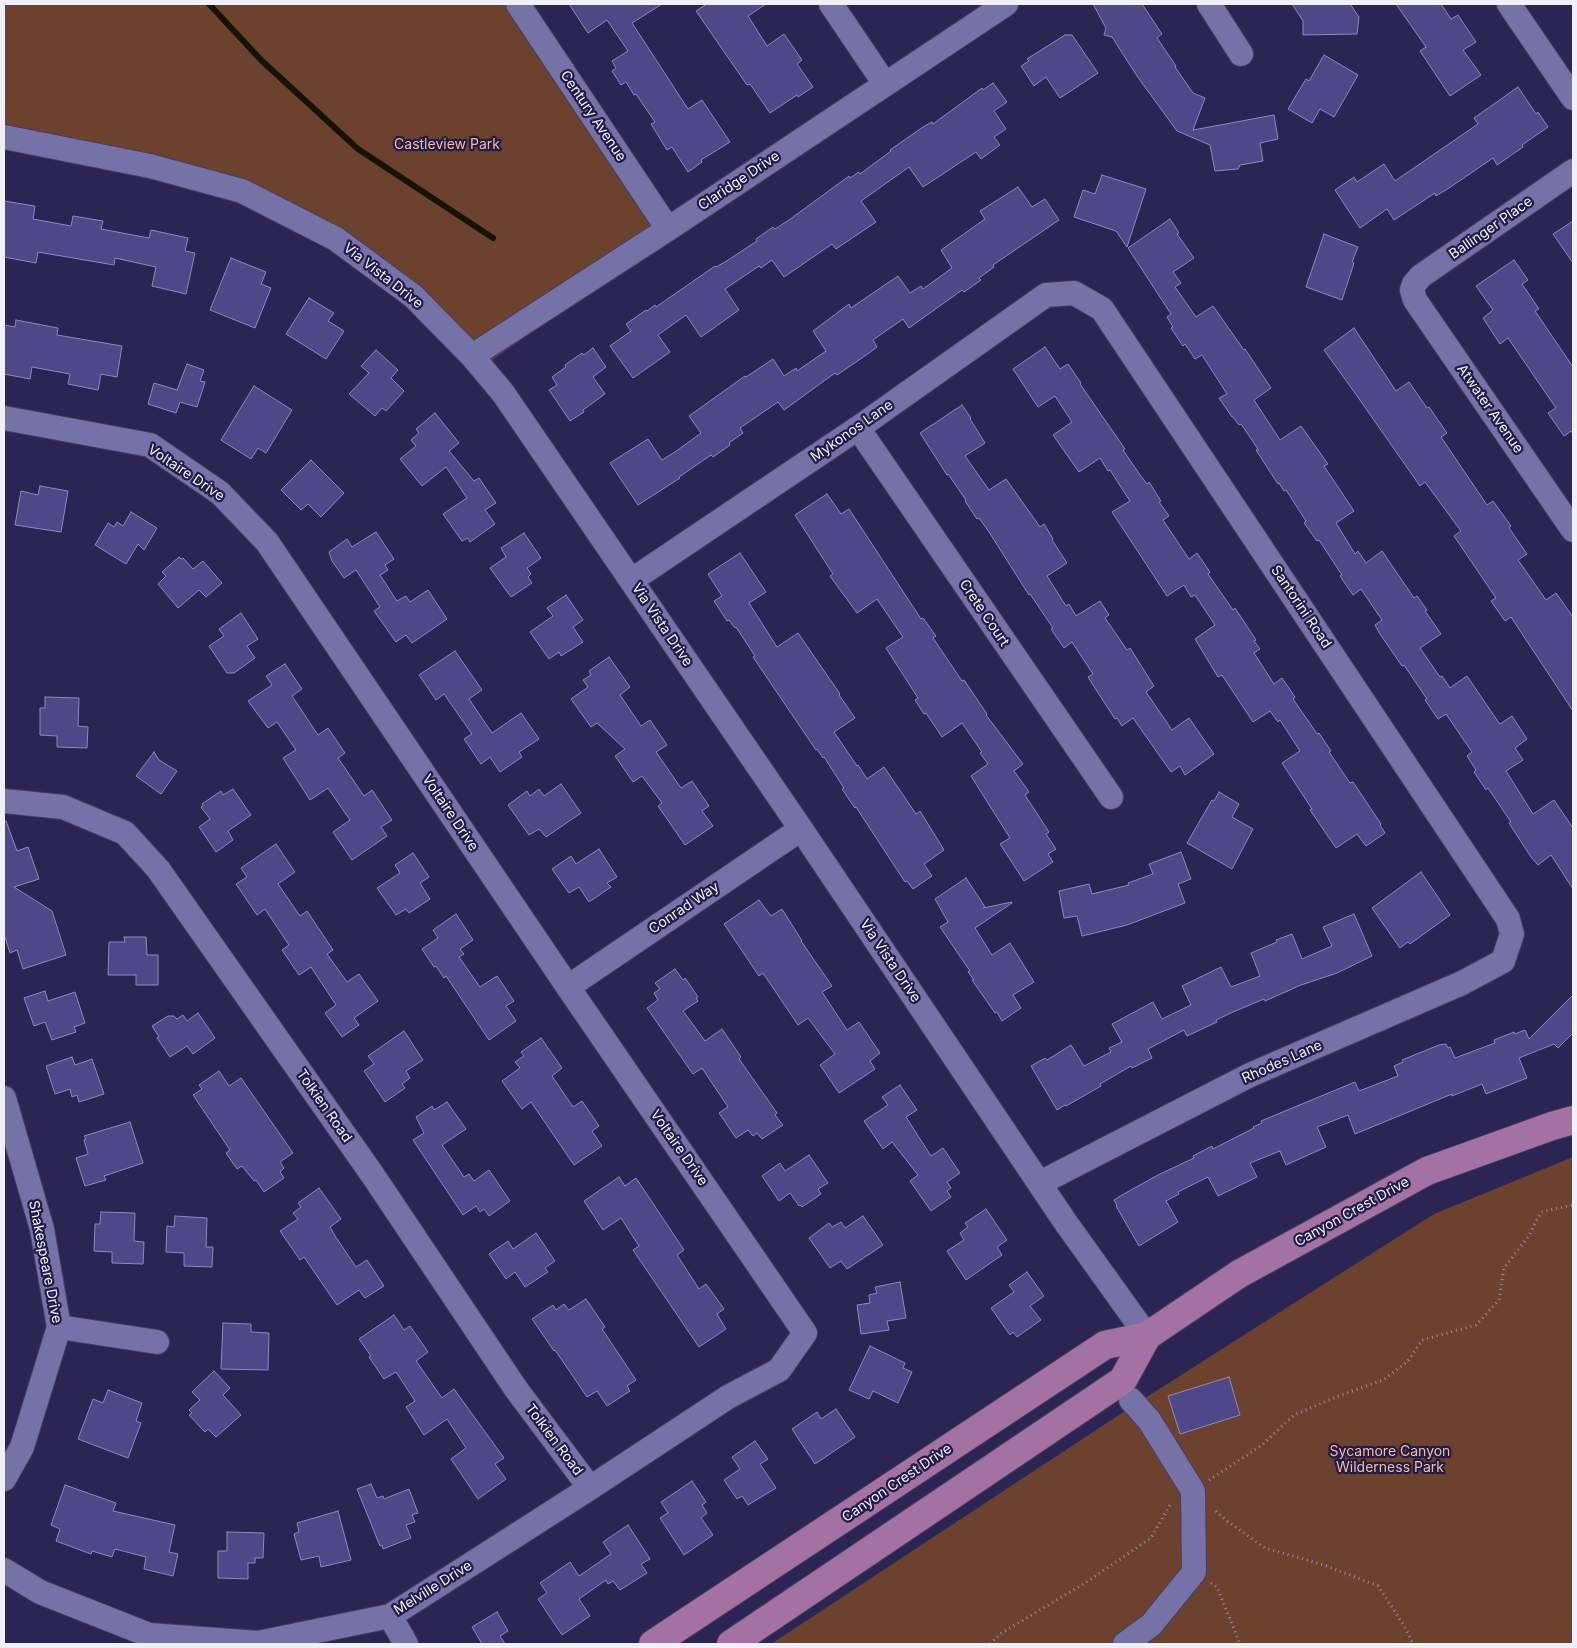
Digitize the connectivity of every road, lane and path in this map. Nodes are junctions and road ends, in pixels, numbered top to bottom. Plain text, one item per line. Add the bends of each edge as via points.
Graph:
1 (518, 4) edge
2 (831, 4) edge
3 (1006, 4) edge
4 (1209, 4) edge
5 (1509, 4) edge
6 (1241, 54) dead end
7 (885, 84) junction
8 (1573, 98) edge
9 (4, 137) edge
10 (1573, 171) edge
11 (668, 229) junction
12 (1412, 288) joint
13 (1074, 293) joint
14 (472, 356) junction
15 (4, 418) edge
16 (858, 428) junction
17 (1573, 530) edge
18 (632, 580) junction
19 (1111, 797) dead end
20 (4, 800) edge
21 (801, 829) junction
22 (1512, 934) joint
23 (568, 987) junction
24 (4, 1098) edge
25 (1573, 1120) edge
26 (1040, 1183) junction
27 (1573, 1205) edge
28 (59, 1327) junction
29 (805, 1333) joint
30 (1147, 1336) junction
31 (157, 1342) dead end
32 (1131, 1400) dead end
33 (4, 1479) edge
34 (1189, 1485) junction
35 (590, 1488) junction
36 (4, 1570) edge
37 (1194, 1572) junction
38 (390, 1616) junction
39 (148, 1640) edge
40 (406, 1644) edge
41 (653, 1644) edge
42 (731, 1644) edge
43 (990, 1644) edge
44 (1125, 1644) edge
45 (1240, 1644) edge
46 (1412, 1644) edge

1 - 11 street, Century Avenue
2 - 7 street
3 - 7 street, Claridge Drive
4 - 6 street
5 - 8 street
7 - 11 street, Claridge Drive
9 - 14 street, Via Vista Drive via 150,166 242,191 336,239 412,296
10 - 12 street, Ballinger Place via 1420,276
11 - 14 street, Claridge Drive
12 - 17 street, Atwater Avenue via 1415,300
13 - 16 street, Mykonos Lane via 1046,295
13 - 22 street, Santorini Road via 1102,309 1508,919
14 - 18 street, Via Vista Drive via 503,393
15 - 23 street, Voltaire Drive via 150,445 220,493 267,542
16 - 18 street, Mykonos Lane
16 - 19 street, Crete Court
18 - 21 street, Via Vista Drive
20 - 35 street, Tolkien Road via 63,807 125,833 158,869 374,1177 516,1389
21 - 23 street, Conrad Way
21 - 26 street, Via Vista Drive
22 - 26 street, Rhodes Lane via 1503,961 1462,983 1250,1076
23 - 29 street, Voltaire Drive
24 - 28 street, Shakespeare Drive via 42,1229
25 - 30 main road, Canyon Crest Drive via 1427,1171 1239,1274
26 - 30 street, Via Vista Drive
27 - 34 path via 1541,1212 1528,1237 1504,1268 1499,1300 1476,1325 1422,1340 1408,1361 1383,1380 1294,1415 1262,1445
28 - 31 street
28 - 33 street, Shakespeare Drive via 22,1447
29 - 35 street, Melville Drive via 779,1370 728,1397
30 - 41 main road, Canyon Crest Drive via 1105,1345
30 - 42 main road, Canyon Crest Drive via 1123,1380
32 - 34 street via 1149,1420
34 - 37 street
34 - 43 path via 1151,1538 1000,1634
34 - 46 path via 1227,1521 1265,1548 1324,1565 1378,1586
35 - 38 street, Melville Drive
36 - 39 street, Melville Drive via 40,1592
37 - 44 street via 1151,1625
37 - 45 path via 1217,1587
38 - 39 street, Melville Drive via 258,1643
38 - 40 street

